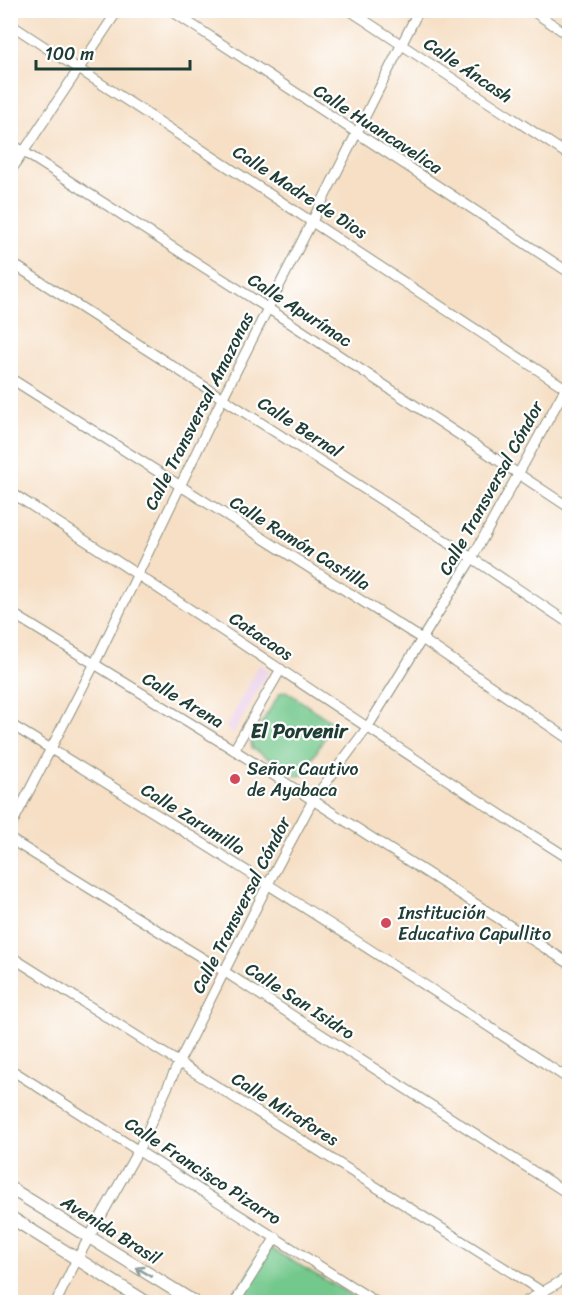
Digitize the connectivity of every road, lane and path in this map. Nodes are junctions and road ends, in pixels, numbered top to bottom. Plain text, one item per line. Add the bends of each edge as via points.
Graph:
1 (118, 10) edge
2 (170, 10) edge
3 (349, 10) edge
4 (419, 10) edge
5 (531, 10) edge
6 (10, 24) edge
7 (570, 36) edge
8 (402, 45) junction
9 (78, 67) junction
10 (357, 136) junction
11 (10, 143) edge
12 (24, 152) junction
13 (570, 156) edge
14 (10, 172) edge
15 (313, 220) junction
16 (10, 262) edge
17 (570, 273) edge
18 (269, 309) junction
19 (10, 378) edge
20 (568, 386) edge
21 (223, 397) junction
22 (520, 475) junction
23 (179, 486) junction
24 (10, 492) edge
25 (570, 508) edge
26 (472, 558) junction
27 (137, 572) junction
28 (10, 612) edge
29 (570, 624) edge
30 (422, 639) junction
31 (94, 665) junction
32 (281, 669) junction
33 (10, 724) edge
34 (367, 728) junction
35 (570, 740) edge
36 (50, 748) junction
37 (234, 750) junction
38 (313, 800) junction
39 (10, 828) edge
40 (10, 839) edge
41 (570, 859) edge
42 (267, 886) junction
43 (10, 956) edge
44 (570, 964) edge
45 (225, 972) junction
46 (179, 1062) junction
47 (10, 1069) edge
48 (570, 1080) edge
49 (139, 1149) junction
50 (10, 1188) edge
51 (570, 1195) edge
52 (10, 1217) edge
53 (276, 1237) junction
54 (88, 1238) junction
55 (77, 1259) junction
56 (570, 1276) edge
57 (541, 1291) junction
58 (56, 1302) edge
59 (146, 1302) edge
60 (194, 1302) edge
61 (235, 1302) edge
62 (376, 1302) edge
63 (525, 1302) edge

1 - 9 street
2 - 10 street, Calle Huancavelica
3 - 8 street, Calle Áncash
4 - 8 street, Calle Transversal Amazonas
5 - 7 street
6 - 9 street, Calle Madre de Dios
8 - 10 street, Calle Transversal Amazonas
8 - 13 street, Calle Áncash
9 - 12 street
9 - 15 street, Calle Madre de Dios
10 - 15 street, Calle Transversal Amazonas
10 - 17 street, Calle Huancavelica
11 - 12 street, Calle Apurímac
12 - 14 street
12 - 18 street, Calle Apurímac
15 - 18 street, Calle Transversal Amazonas
15 - 20 street, Calle Madre de Dios
16 - 21 street, Calle Bernal
18 - 21 street, Calle Transversal Amazonas
18 - 22 street, Calle Apurímac
19 - 23 street, Calle Ramón Castilla
20 - 22 street, Calle Transversal Cóndor
21 - 23 street, Calle Transversal Amazonas
21 - 26 street, Calle Bernal
22 - 25 street, Calle Apurímac
22 - 26 street, Calle Transversal Cóndor
23 - 27 street, Calle Transversal Amazonas
23 - 30 street, Calle Ramón Castilla
24 - 27 street, Catacaos
26 - 29 street, Calle Bernal
26 - 30 street, Calle Transversal Cóndor
27 - 31 street, Calle Transversal Amazonas
27 - 32 street, Catacaos
28 - 31 street, Calle Arena
30 - 34 street, Calle Transversal Cóndor
30 - 35 street, Calle Ramón Castilla
31 - 36 street, Calle Transversal Amazonas
31 - 37 street, Calle Arena
32 - 34 street, Catacaos
32 - 37 street
33 - 36 street, Calle Zarumilla
34 - 38 street, Calle Transversal Cóndor
34 - 41 street, Catacaos
36 - 39 street, Calle Transversal Amazonas
36 - 42 street, Calle Zarumilla
37 - 38 street, Calle Arena
38 - 42 street, Calle Transversal Cóndor
38 - 44 street, Calle Arena
40 - 45 street, Calle San Isidro
42 - 45 street, Calle Transversal Cóndor
42 - 48 street, Calle Zarumilla via 320,915
43 - 46 street, Calle Mirafores
45 - 46 street, Calle Transversal Cóndor
45 - 51 street, Calle San Isidro
46 - 49 street, Calle Transversal Cóndor
46 - 57 street, Calle Mirafores
47 - 49 street, Calle Francisco Pizarro
49 - 53 street, Calle Francisco Pizarro
49 - 54 street, Calle Transversal Cóndor
50 - 54 street, Avenida Brasil
52 - 55 street
53 - 61 street
53 - 62 street, Calle Francisco Pizarro
54 - 55 street, Calle Transversal Cóndor
60 -> 54 street, Avenida Brasil
55 - 58 street, Calle Transversal Cóndor
55 - 59 street
56 - 57 street
57 - 63 street

